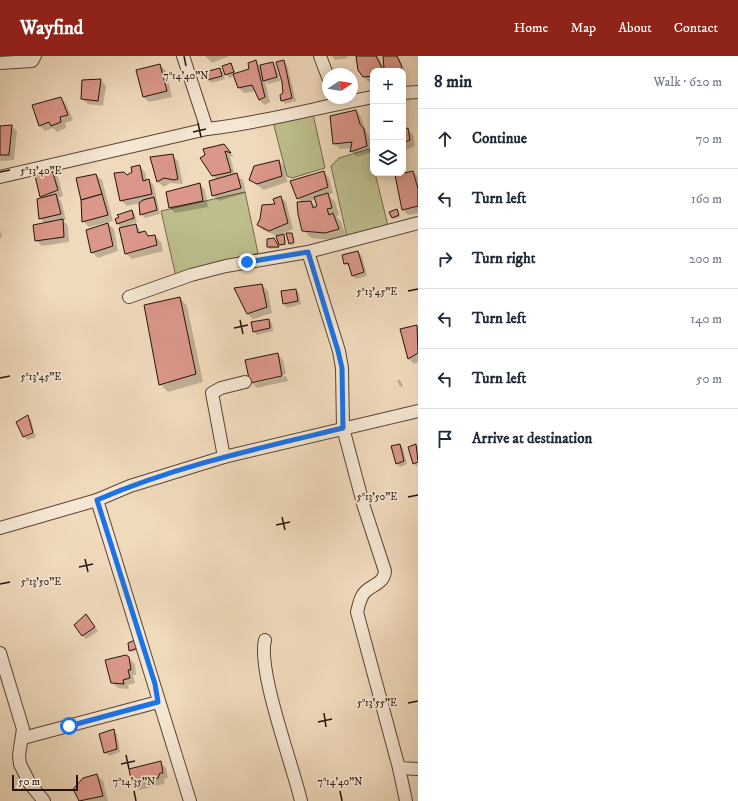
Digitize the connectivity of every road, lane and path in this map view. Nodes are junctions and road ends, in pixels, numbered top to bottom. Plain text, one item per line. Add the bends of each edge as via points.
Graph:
1 (35, 56) edge
2 (183, 56) edge
3 (320, 56) edge
4 (0, 63) edge
5 (325, 68) edge
6 (418, 92) edge
7 (406, 93) edge
8 (370, 98) edge
9 (358, 99) edge
10 (322, 104) edge
11 (207, 129) junction
12 (0, 177) edge
13 (418, 223) edge
14 (308, 252) junction
15 (129, 297) dead end
16 (245, 382) dead end
17 (418, 411) edge
18 (343, 428) junction
19 (224, 457) junction
20 (97, 500) junction
21 (0, 528) edge
22 (266, 640) dead end
23 (0, 653) edge
24 (158, 702) junction
25 (23, 738) junction
26 (400, 768) junction
27 (418, 769) edge
28 (44, 801) edge
29 (190, 801) edge
30 (301, 801) edge
31 (406, 801) edge

1 - 4 street via 32,61
2 - 11 street
3 - 5 street
6 - 7 street
8 - 9 street
10 - 11 street via 234,126
11 - 12 street
13 - 14 street
14 - 15 street via 191,274
14 - 18 street via 342,368
16 - 19 street via 212,393
17 - 18 street
18 - 19 street
18 - 26 street via 364,507 386,571 381,582 365,591 357,612
19 - 20 street via 130,486
20 - 21 street
20 - 24 street via 155,684
22 - 30 street via 263,649 270,692
23 - 25 street via 23,729
24 - 25 street
24 - 29 street
25 - 28 street via 19,755 20,764 30,784
26 - 27 street
26 - 31 street

